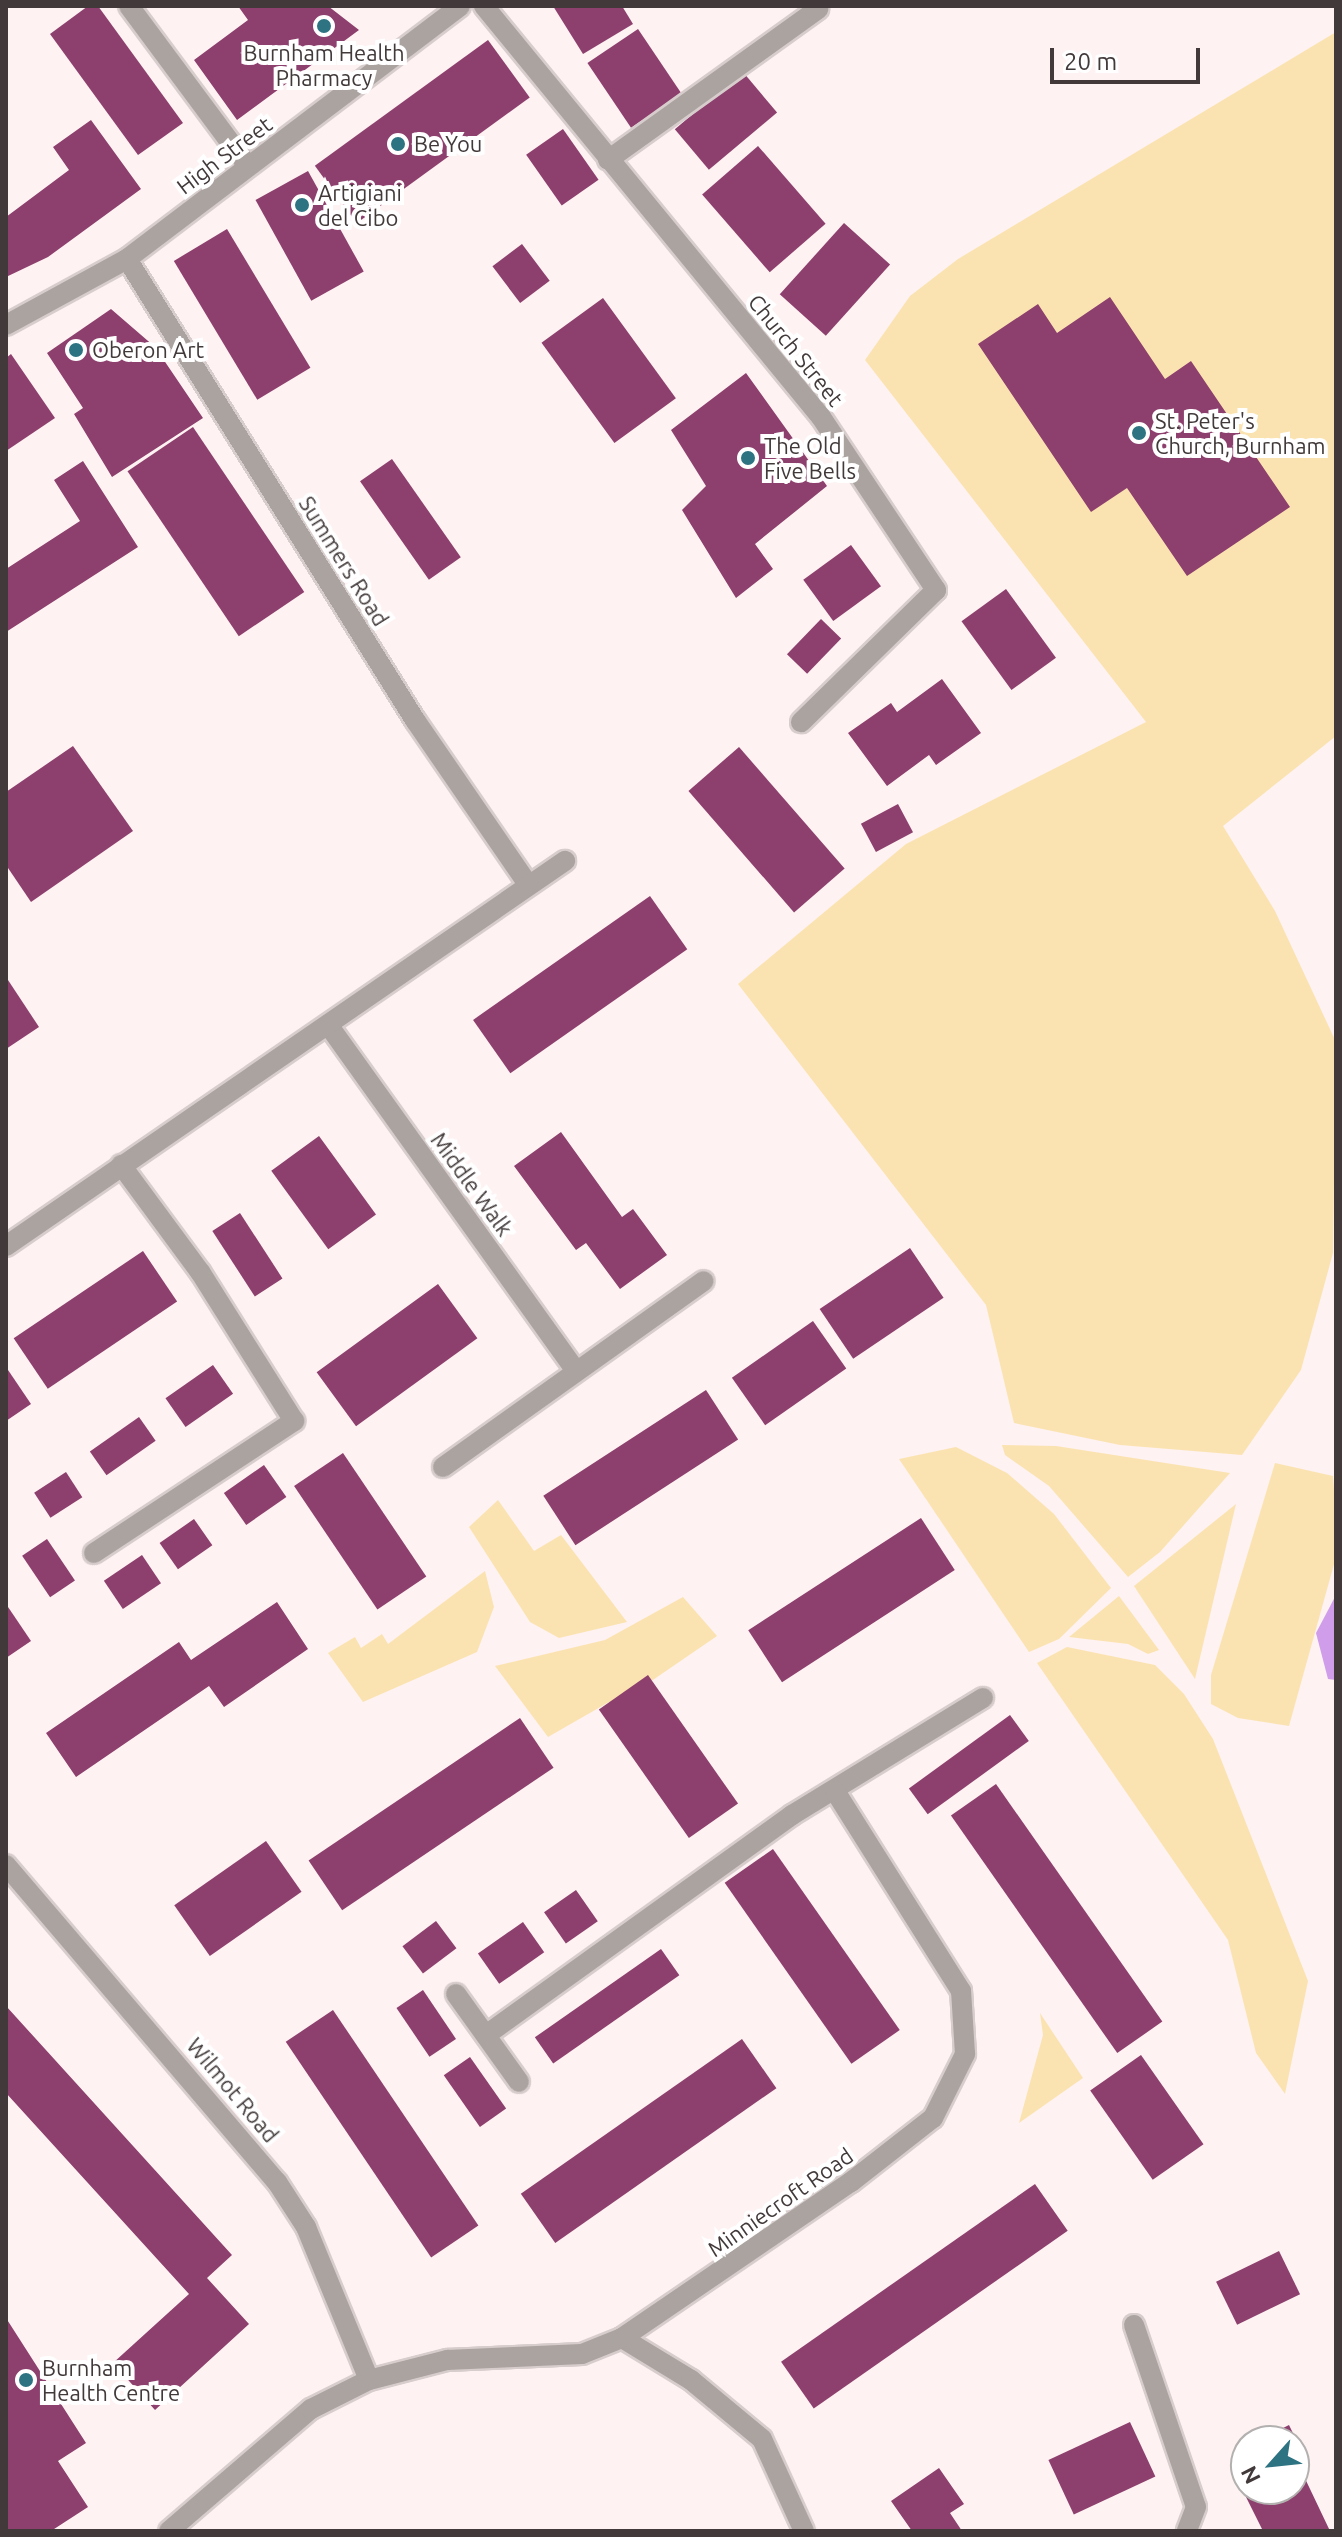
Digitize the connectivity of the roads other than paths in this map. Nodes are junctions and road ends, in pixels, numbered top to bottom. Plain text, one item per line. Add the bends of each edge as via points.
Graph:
1 (129, 6) edge
2 (460, 6) edge
3 (484, 6) edge
4 (818, 9) dead end
5 (608, 160) junction
6 (248, 166) junction
7 (127, 259) junction
8 (8, 320) edge
9 (801, 722) dead end
10 (565, 861) dead end
11 (527, 883) junction
12 (329, 1026) junction
13 (121, 1165) junction
14 (6, 1246) edge
15 (704, 1281) dead end
16 (576, 1371) junction
17 (443, 1467) dead end
18 (94, 1553) dead end
19 (983, 1698) dead end
20 (835, 1791) junction
21 (6, 1865) edge
22 (456, 1994) dead end
23 (486, 2035) junction
24 (519, 2082) dead end
25 (1134, 2325) dead end
26 (622, 2338) junction
27 (369, 2380) junction
28 (169, 2531) edge
29 (804, 2531) edge
30 (1187, 2531) edge

1 - 6 street
2 - 6 street, High Street
3 - 5 street, Church Street
4 - 5 street
5 - 9 street, Church Street via 821,417 936,590
6 - 7 street, High Street
7 - 8 street, High Street
7 - 11 street, Summers Road via 415,720
10 - 11 street
11 - 12 street
12 - 13 street
12 - 16 street, Middle Walk
13 - 14 street
13 - 18 street via 200,1272 294,1421
15 - 16 street
16 - 17 street
19 - 20 street
20 - 23 street
20 - 26 street, Minniecroft Road via 961,1991 965,2054 957,2078 916,2134
21 - 27 street, Wilmot Road via 277,2182 312,2240
22 - 23 street
23 - 24 street
25 - 30 street via 1196,2507
26 - 27 street, Minniecroft Road via 582,2354 447,2360
26 - 29 street via 691,2380 762,2439
27 - 28 street, Minniecroft Road via 311,2409

